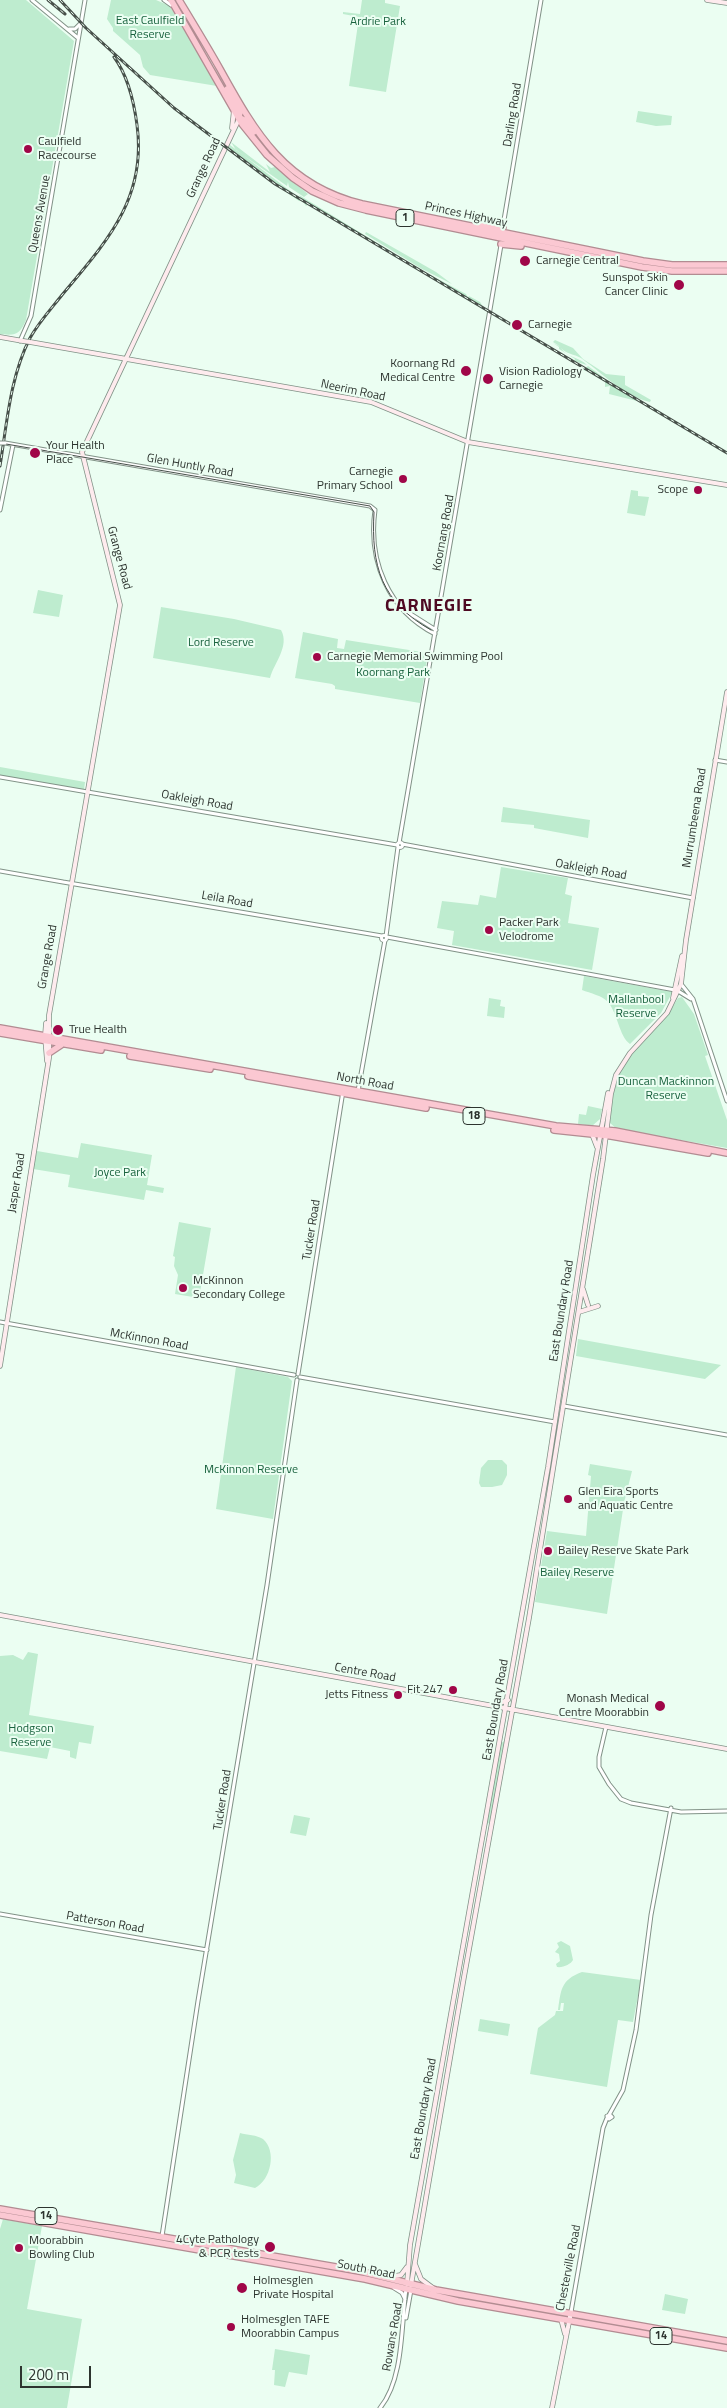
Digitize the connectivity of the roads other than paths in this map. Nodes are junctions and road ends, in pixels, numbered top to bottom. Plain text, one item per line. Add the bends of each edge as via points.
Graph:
1 (32, 0) edge
2 (85, 0) edge
3 (164, 0) edge
4 (171, 0) edge
5 (179, 0) edge
6 (541, 0) edge
7 (707, 0) edge
8 (727, 3) edge
9 (176, 8) junction
10 (81, 22) junction
11 (66, 28) junction
12 (78, 38) junction
13 (226, 80) junction
14 (228, 95) junction
15 (234, 110) junction
16 (239, 118) junction
17 (234, 128) junction
18 (248, 133) junction
19 (261, 138) junction
20 (502, 235) junction
21 (727, 265) edge
22 (691, 268) junction
23 (727, 270) edge
24 (0, 337) edge
25 (21, 341) junction
26 (126, 359) junction
27 (0, 442) edge
28 (468, 442) junction
29 (13, 445) junction
30 (83, 456) junction
31 (727, 485) edge
32 (0, 510) edge
33 (436, 632) junction
34 (727, 692) edge
35 (715, 760) junction
36 (727, 762) edge
37 (0, 777) edge
38 (87, 792) junction
39 (400, 845) junction
40 (0, 871) edge
41 (71, 884) junction
42 (693, 897) junction
43 (384, 938) junction
44 (684, 948) junction
45 (681, 984) junction
46 (677, 991) junction
47 (689, 995) junction
48 (0, 1028) edge
49 (0, 1033) edge
50 (31, 1036) junction
51 (47, 1039) junction
52 (63, 1044) junction
53 (49, 1053) junction
54 (47, 1063) junction
55 (308, 1085) junction
56 (343, 1091) junction
57 (358, 1094) junction
58 (727, 1101) edge
59 (605, 1120) junction
60 (615, 1131) junction
61 (592, 1132) junction
62 (603, 1133) junction
63 (598, 1149) junction
64 (727, 1154) edge
65 (583, 1287) junction
66 (588, 1305) dead end
67 (598, 1306) dead end
68 (579, 1312) junction
69 (0, 1322) edge
70 (6, 1323) junction
71 (0, 1366) edge
72 (297, 1376) junction
73 (564, 1406) junction
74 (557, 1412) junction
75 (563, 1412) junction
76 (555, 1422) junction
77 (727, 1435) edge
78 (0, 1615) edge
79 (254, 1663) junction
80 (520, 1669) junction
81 (513, 1674) junction
82 (508, 1700) junction
83 (489, 1705) junction
84 (507, 1709) junction
85 (513, 1710) junction
86 (510, 1724) junction
87 (606, 1726) junction
88 (503, 1728) junction
89 (509, 1732) junction
90 (500, 1742) junction
91 (727, 1749) edge
92 (671, 1809) junction
93 (727, 1810) edge
94 (484, 1827) junction
95 (491, 1828) junction
96 (0, 1914) edge
97 (207, 1950) junction
98 (466, 1962) junction
99 (457, 1974) junction
100 (431, 2127) junction
101 (437, 2128) junction
102 (419, 2194) junction
103 (425, 2196) junction
104 (0, 2209) edge
105 (0, 2215) edge
106 (48, 2217) junction
107 (47, 2224) junction
108 (164, 2236) junction
109 (168, 2245) junction
110 (414, 2262) junction
111 (408, 2265) junction
112 (384, 2277) junction
113 (392, 2285) junction
114 (409, 2288) junction
115 (436, 2290) junction
116 (405, 2299) junction
117 (545, 2308) junction
118 (571, 2312) junction
119 (544, 2316) junction
120 (601, 2317) junction
121 (561, 2319) junction
122 (569, 2320) junction
123 (600, 2325) junction
124 (670, 2330) junction
125 (669, 2337) junction
126 (708, 2337) junction
127 (565, 2339) junction
128 (727, 2340) edge
129 (706, 2344) junction
130 (727, 2348) edge
131 (400, 2351) junction
132 (380, 2408) edge
133 (552, 2408) edge

1 - 11 street
2 - 10 street, Queens Avenue
3 - 9 street
4 - 9 highway, Princes Highway / 1
5 - 13 highway, Princes Highway / 1
6 - 20 street, Darling Road
7 - 8 main road
9 - 14 highway, Princes Highway / 1
10 - 11 street via 75,29
10 - 12 street, Queens Avenue
11 - 12 street
12 - 25 street, Queens Avenue via 31,319
13 - 14 highway
13 - 19 highway, Princes Highway / 1
14 - 15 highway, Princes Highway / 1
14 - 16 highway via 240,111
15 - 16 highway, Princes Highway / 1
15 - 17 main road
16 - 17 main road, Grange Road
16 - 18 highway, Princes Highway / 1
16 - 19 highway
17 - 18 main road
17 - 26 main road, Grange Road
18 - 20 highway, Princes Highway / 1 via 282,170 307,188 335,201 366,210
19 - 20 highway, Princes Highway / 1 via 286,166 328,192 362,204 475,227 482,224
20 - 22 highway, Princes Highway / 1
20 - 22 highway, Princes Highway / 1 via 532,245 642,267
20 - 28 street, Koornang Road
21 - 22 highway, Princes Highway / 1
22 - 23 highway, Princes Highway / 1
24 - 25 main road, Neerim Road
25 - 26 main road, Neerim Road, bridge
26 - 28 main road, Neerim Road via 371,402
26 - 30 main road, Grange Road via 83,449
27 - 29 street, Glen Huntly Road, bridge
28 - 31 main road, Neerim Road
28 - 33 street, Koornang Road
29 - 30 street, Glen Huntly Road
29 - 32 street
30 - 33 street, Glen Huntly Road via 368,505 375,510 373,539 376,560 386,586 400,605
30 - 38 main road, Grange Road via 120,602
33 - 39 street, Koornang Road
34 - 35 main road, Murrumbeena Road
35 - 36 street
35 - 42 main road, Murrumbeena Road
37 - 38 street, Oakleigh Road
38 - 39 street, Oakleigh Road
38 - 41 main road, Grange Road
39 - 42 street, Oakleigh Road
39 - 43 street, Koornang Road
40 - 41 street, Leila Road
41 - 43 street, Leila Road
41 - 51 main road, Grange Road
42 - 44 main road, Murrumbeena Road
43 - 46 street, Leila Road
43 - 57 street, Koornang Road
44 - 45 main road, Murrumbeena Road
44 - 46 main road, Murrumbeena Road
45 - 46 main road, Murrumbeena Road
45 - 47 street
46 - 47 street, Leila Road
46 - 59 main road, Murrumbeena Road via 665,1012 618,1064 610,1085
47 - 58 street
48 - 50 highway, North Road / 18
49 - 50 highway, North Road / 18
50 - 51 highway, North Road / 18
51 - 52 highway, North Road / 18
51 - 53 main road, Jasper Road
51 - 54 main road, Jasper Road
51 - 55 highway, North Road / 18
52 - 53 highway
52 - 55 highway, North Road / 18
53 - 54 main road, Jasper Road
54 - 70 main road, Jasper Road
55 - 56 highway, North Road / 18
56 - 57 highway, North Road / 18
56 - 72 street, Tucker Road
57 - 61 highway, North Road / 18
59 - 60 main road
59 - 61 main road
59 - 62 main road, Murrumbeena Road
60 - 62 highway, North Road / 18
60 - 64 highway, North Road / 18
61 - 62 highway, North Road / 18
61 - 63 main road
62 - 63 main road, East Boundary Road
62 - 64 highway, North Road / 18
62 - 65 main road, East Boundary Road
63 - 74 main road, East Boundary Road
65 - 66 main road
65 - 68 main road, East Boundary Road
67 - 68 main road
68 - 73 main road, East Boundary Road
69 - 70 street, McKinnon Road
70 - 71 main road, Jasper Road
70 - 72 street, McKinnon Road
72 - 76 street, McKinnon Road
72 - 79 street, Tucker Road
73 - 75 main road, East Boundary Road
73 - 77 street
74 - 75 main road
74 - 76 main road, East Boundary Road
75 - 76 main road
75 - 80 main road, East Boundary Road
76 - 81 main road, East Boundary Road
78 - 79 main road, Centre Road
79 - 83 main road, Centre Road
79 - 97 street, Tucker Road
80 - 81 main road
80 - 85 main road, East Boundary Road
81 - 82 main road, East Boundary Road
82 - 83 main road
82 - 84 main road, East Boundary Road
83 - 84 main road, Centre Road
84 - 85 main road, Centre Road
84 - 88 main road, East Boundary Road
85 - 86 main road, East Boundary Road
85 - 87 main road, Centre Road
86 - 88 main road
86 - 89 main road, East Boundary Road
87 - 91 main road, Centre Road
87 - 92 street via 600,1760 602,1774 621,1798 631,1803
88 - 90 main road, East Boundary Road
89 - 90 main road
89 - 95 main road, East Boundary Road
90 - 94 main road, East Boundary Road
92 - 93 street via 689,1812
92 - 118 street, Chesterville Road via 624,2088 603,2132
94 - 95 main road
94 - 99 main road, East Boundary Road
95 - 98 main road, East Boundary Road
96 - 97 street, Patterson Road
97 - 108 street, Tucker Road
98 - 99 main road via 461,1974
98 - 101 main road, East Boundary Road
99 - 100 main road, East Boundary Road
100 - 101 main road
100 - 102 main road, East Boundary Road
101 - 103 main road, East Boundary Road
102 - 103 main road
102 - 111 main road, East Boundary Road
103 - 110 main road, East Boundary Road
104 - 106 highway, South Road / 14
105 - 107 highway, South Road / 14
106 - 107 highway
106 - 108 highway, South Road / 14
107 - 109 highway, South Road / 14
108 - 109 street
108 - 112 highway, South Road / 14
109 - 113 highway, South Road / 14
110 - 114 main road, East Boundary Road
110 - 115 main road via 421,2279
111 - 112 main road via 401,2275
111 - 114 main road, East Boundary Road
112 - 114 highway, South Road / 14
113 - 114 highway, South Road / 14
113 - 116 street
114 - 115 highway, South Road / 14
114 - 116 street, Rowans Road
114 - 119 highway, South Road / 14
114 - 131 street, Rowans Road
115 - 117 highway, South Road / 14
116 - 131 street, Rowans Road
117 - 118 highway, South Road / 14
117 - 119 highway
118 - 120 highway, South Road / 14
118 - 122 main road, Chesterville Road
119 - 121 highway, South Road / 14
120 - 123 highway
120 - 124 highway, South Road / 14
121 - 122 highway, South Road / 14
121 - 127 main road
122 - 123 highway, South Road / 14
122 - 127 main road, Chesterville Road
123 - 125 highway, South Road / 14
124 - 125 highway
124 - 126 highway, South Road / 14
125 - 129 highway, South Road / 14
126 - 128 highway, South Road / 14
126 - 129 highway
127 - 133 main road, Chesterville Road
129 - 130 highway, South Road / 14
131 - 132 street, Rowans Road via 389,2392

